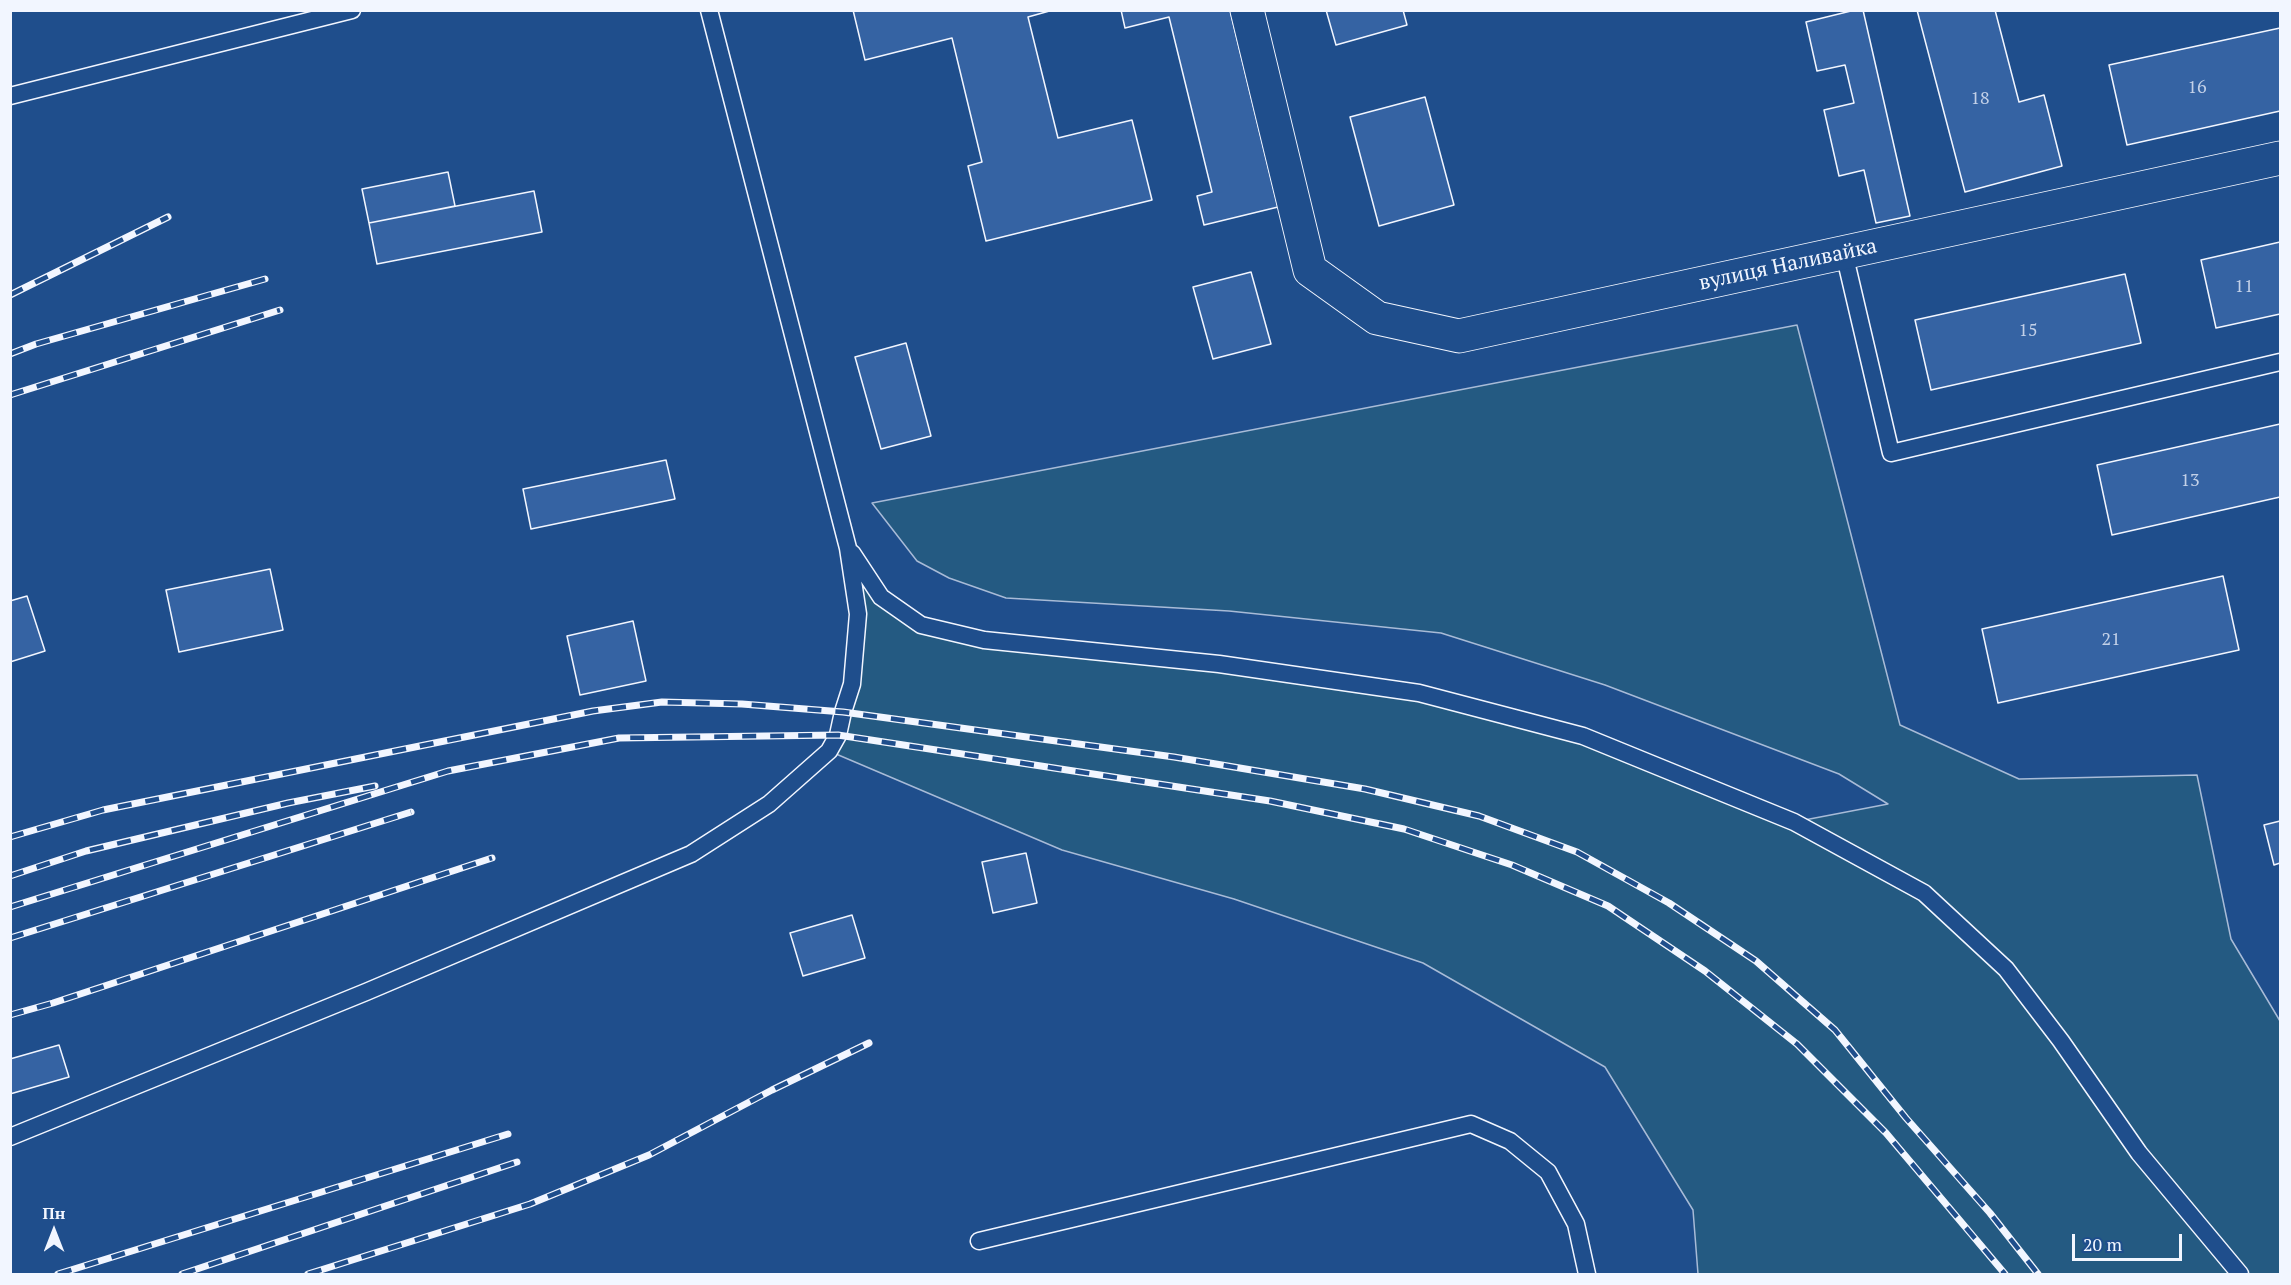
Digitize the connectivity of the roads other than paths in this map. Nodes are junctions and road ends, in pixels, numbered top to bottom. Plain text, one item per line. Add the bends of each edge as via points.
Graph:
1 (352, 10) edge
2 (708, 10) edge
3 (1247, 10) edge
4 (10, 96) edge
5 (2280, 158) edge
6 (1844, 253) junction
7 (2280, 362) edge
8 (848, 548) junction
9 (10, 1137) edge
10 (979, 1240) dead end
11 (1587, 1275) edge
12 (2240, 1275) edge

1 - 4 lane
2 - 8 lane
3 - 6 street, вулиця Наливайка via 1310,270 1377,318 1459,336
5 - 6 street, вулиця Наливайка
6 - 7 lane via 1891,453
8 - 9 lane via 858,614 852,684 838,735 829,751 769,804 691,854
8 - 12 lane via 881,597 921,625 984,640 1219,664 1419,693 1583,736 1794,822 1924,892 2006,969 2139,1153
10 - 11 lane via 1471,1124 1510,1141 1548,1172 1576,1224

